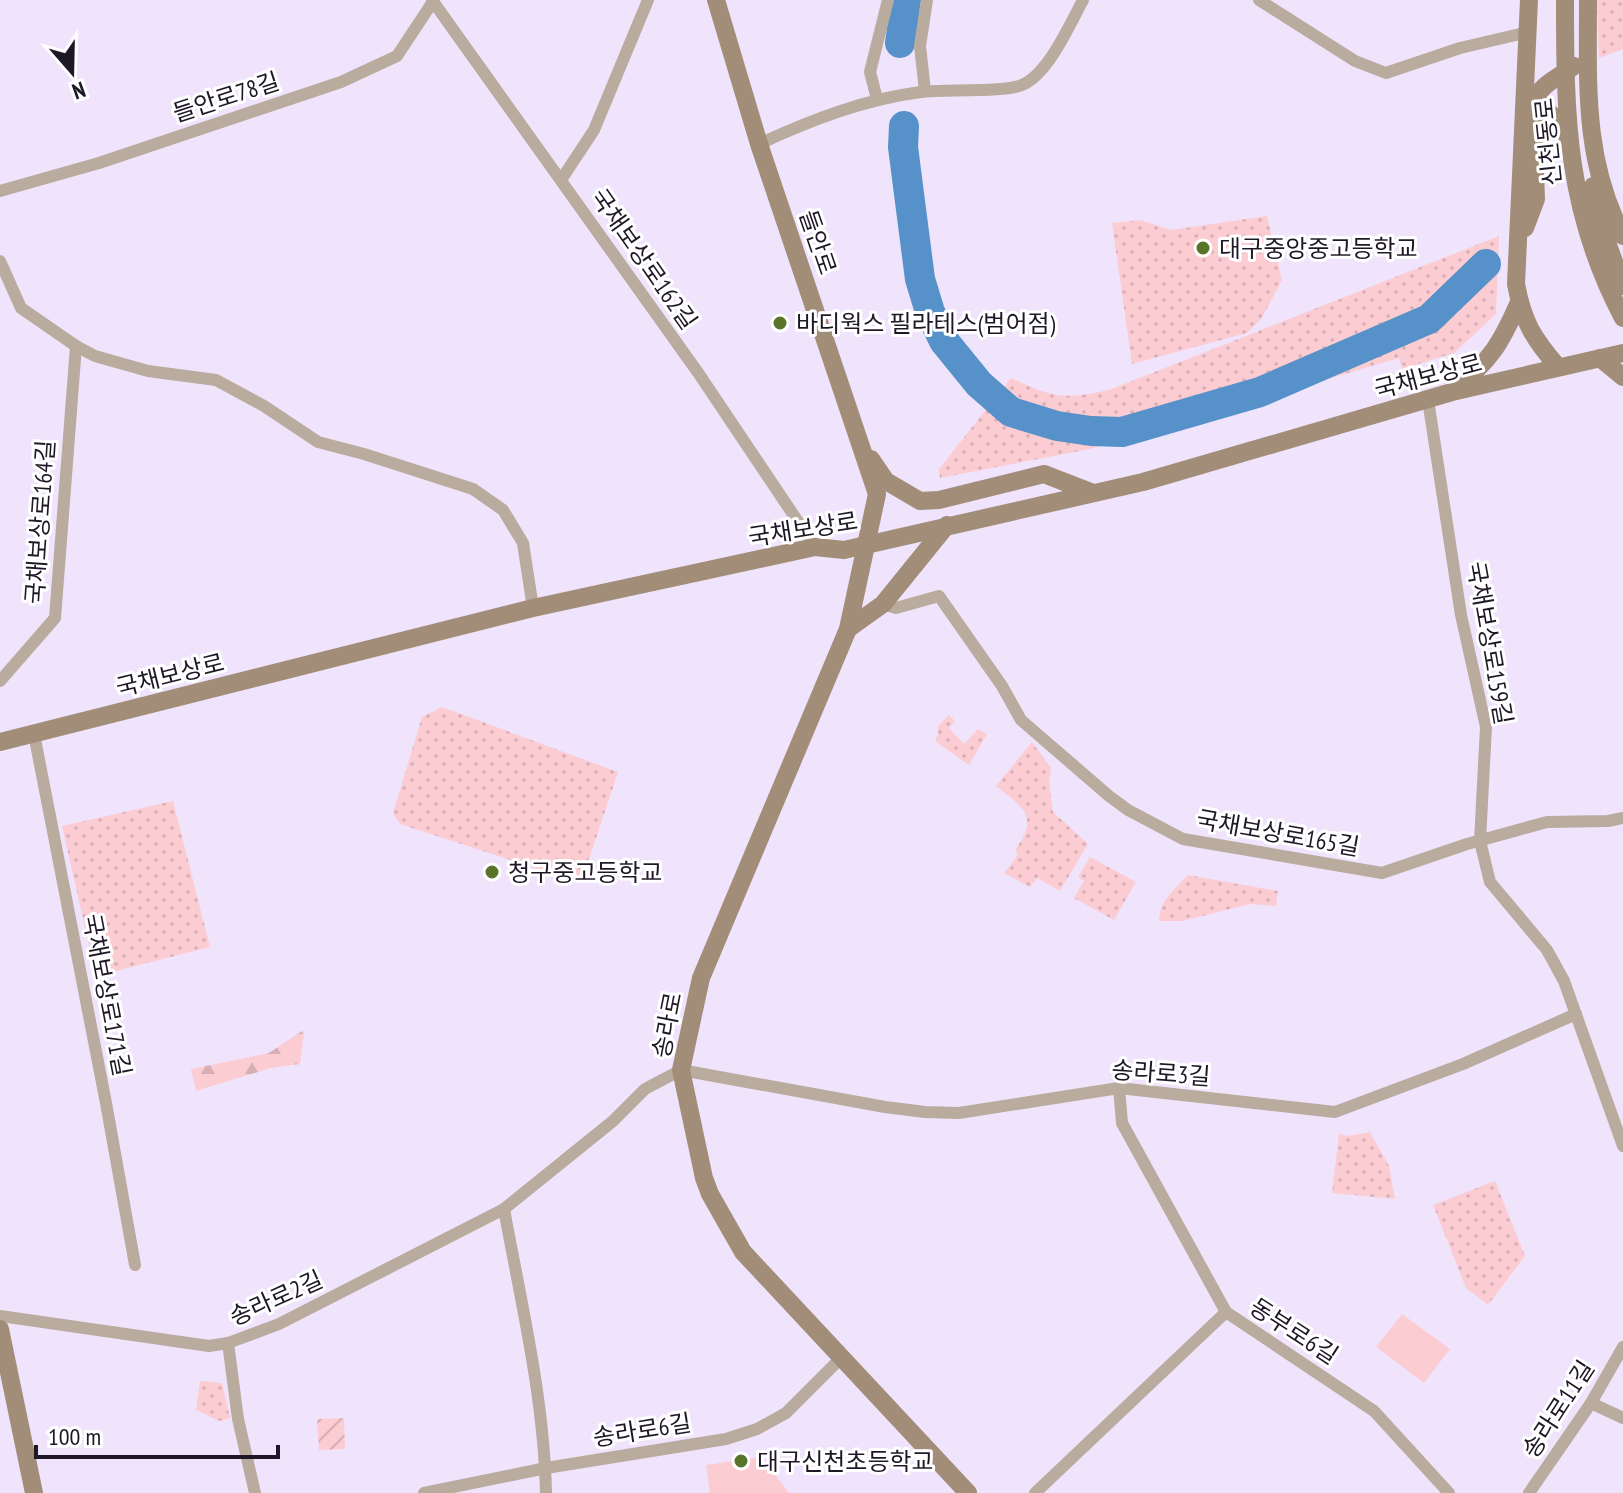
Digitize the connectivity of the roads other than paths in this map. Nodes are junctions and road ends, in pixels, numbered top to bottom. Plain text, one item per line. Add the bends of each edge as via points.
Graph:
1 (648, 0) edge
2 (716, 0) edge
3 (888, 0) edge
4 (927, 0) edge
5 (1083, 0) edge
6 (1259, 0) edge
7 (1529, 0) edge
8 (1565, 0) edge
9 (1588, 0) edge
10 (433, 1) edge
11 (1529, 32) junction
12 (1589, 56) junction
13 (1566, 72) junction
14 (925, 91) junction
15 (873, 100) junction
16 (1533, 115) junction
17 (1568, 138) junction
18 (1591, 141) junction
19 (759, 144) junction
20 (561, 180) junction
21 (0, 191) edge
22 (1623, 236) edge
23 (1520, 242) junction
24 (0, 261) edge
25 (1620, 280) edge
26 (1519, 302) junction
27 (1623, 318) edge
28 (76, 346) junction
29 (1611, 356) edge
30 (1558, 367) junction
31 (1623, 377) edge
32 (1452, 392) junction
33 (1428, 400) junction
34 (861, 445) junction
35 (1093, 493) junction
36 (947, 525) junction
37 (865, 545) junction
38 (815, 547) junction
39 (883, 604) junction
40 (533, 608) junction
41 (848, 629) junction
42 (0, 681) edge
43 (34, 734) junction
44 (0, 742) edge
45 (1623, 818) edge
46 (1480, 841) junction
47 (1576, 1014) junction
48 (681, 1070) junction
49 (1119, 1088) junction
50 (1623, 1146) edge
51 (504, 1209) junction
52 (135, 1265) dead end
53 (1226, 1312) junction
54 (0, 1316) edge
55 (0, 1329) edge
56 (228, 1343) junction
57 (1623, 1347) edge
58 (841, 1358) junction
59 (1591, 1403) junction
60 (1623, 1418) edge
61 (546, 1468) junction
62 (34, 1493) edge
63 (255, 1493) edge
64 (424, 1493) edge
65 (546, 1493) edge
66 (968, 1493) edge
67 (1035, 1493) edge
68 (1449, 1493) edge
69 (1529, 1493) edge

1 - 20 street via 594,130
2 - 19 main road, 들안로
3 - 15 street via 870,72
4 - 14 street via 920,46
5 - 14 street via 1038,73 1023,85
6 - 11 street via 1355,61 1386,73
7 - 11 main road
8 - 13 main road, 신천동로
9 - 12 main road, 신천동로
10 - 20 street, 국채보상로162길
10 - 21 street, 들안로78길 via 397,56 341,82
11 - 23 main road
12 - 13 main road
12 - 18 main road, 신천동로
13 - 16 main road via 1535,97
13 - 17 main road, 신천동로
14 - 15 street
15 - 19 street
16 - 17 main road via 1550,112
16 - 23 main road via 1536,199
17 - 27 main road, 신천동로 via 1591,248
18 - 22 main road, 신천동로
18 - 25 main road via 1600,223
19 - 34 main road, 들안로
20 - 38 street, 국채보상로162길
23 - 26 main road
24 - 28 street via 21,308
26 - 30 main road via 1532,338
26 - 32 main road via 1503,339 1483,366
28 - 40 street via 148,371 216,380 318,442 473,489 503,510 523,543
28 - 42 street, 국채보상로164길 via 55,618
29 - 30 main road, 국채보상로
29 - 31 main road
30 - 32 main road, 국채보상로
32 - 33 main road, 국채보상로
33 - 35 main road, 국채보상로
33 - 46 street, 국채보상로159길 via 1461,615 1486,727
34 - 35 main road via 886,481 920,501 1044,474
34 - 37 main road, 들안로 via 877,494
35 - 36 main road, 국채보상로
36 - 37 main road, 국채보상로
36 - 39 main road
37 - 38 main road, 국채보상로 via 844,550
37 - 41 main road, 송라로
38 - 40 main road, 국채보상로
39 - 41 main road
39 - 46 street, 국채보상로165길 via 896,608 939,596 1021,720 1128,810 1183,839 1382,873
40 - 43 main road, 국채보상로
41 - 48 main road, 송라로 via 701,978
43 - 44 main road, 국채보상로
43 - 52 street, 국채보상로171길
45 - 46 street, 국채보상로165길 via 1547,822
46 - 47 street, 국채보상로159길 via 1490,882 1547,950
47 - 49 street, 송라로3길 via 1335,1112
47 - 50 street, 국채보상로159길
48 - 49 street, 송라로3길 via 936,1113
48 - 51 street, 송라로2길 via 645,1089
48 - 58 main road, 송라로 via 710,1194 743,1252
49 - 53 street, 동부로6길 via 1122,1123
51 - 56 street, 송라로2길 via 335,1297
51 - 61 street
53 - 67 street
53 - 68 street, 동부로6길 via 1374,1411
54 - 56 street, 송라로2길 via 195,1345
55 - 62 main road
56 - 63 street
57 - 59 street, 송라로11길
58 - 61 street, 송라로6길 via 786,1413 757,1429 726,1439
58 - 66 main road, 송라로
59 - 60 street
59 - 69 street, 송라로11길
61 - 64 street, 송라로6길
61 - 65 street

